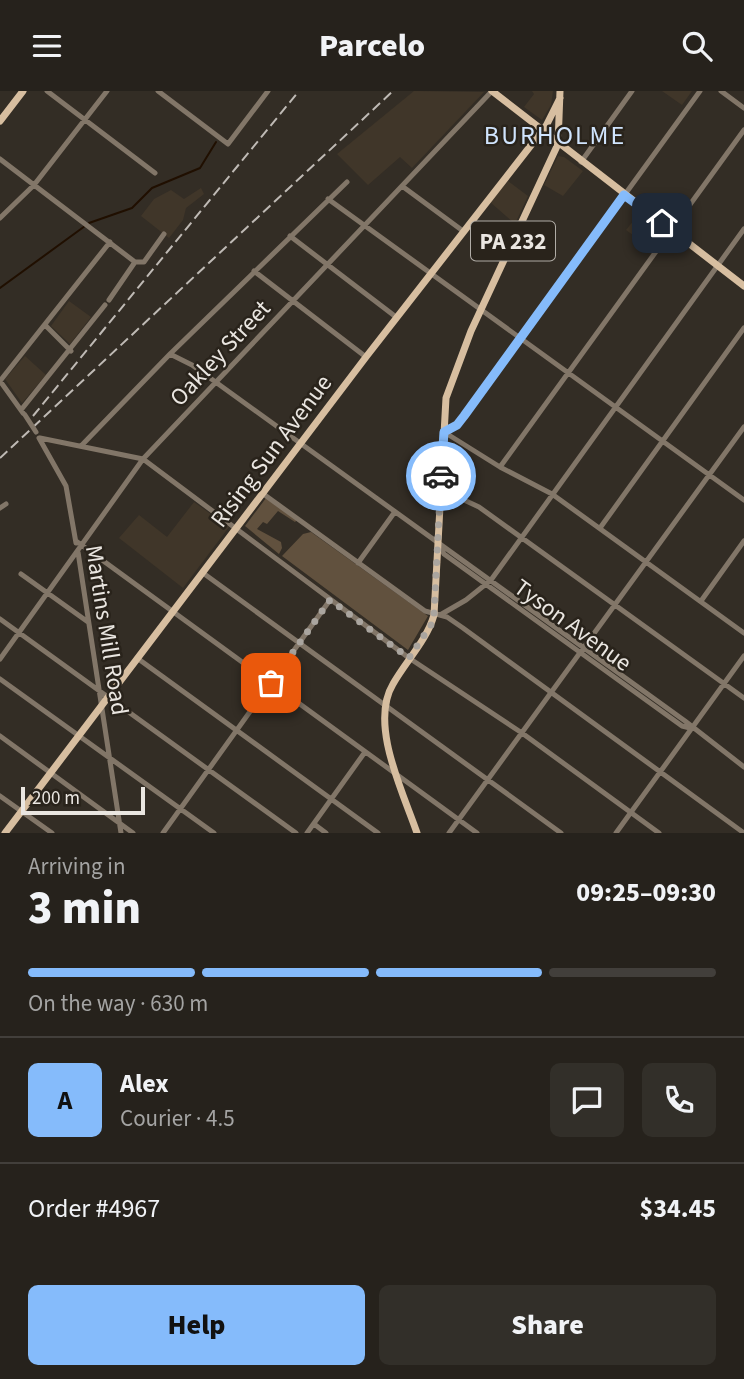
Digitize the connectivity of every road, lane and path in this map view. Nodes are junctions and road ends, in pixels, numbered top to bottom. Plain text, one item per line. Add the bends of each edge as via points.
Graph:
1 (23, 91) edge
2 (47, 91) edge
3 (107, 91) edge
4 (158, 91) edge
5 (268, 91) edge
6 (492, 91) edge
7 (632, 91) edge
8 (700, 91) edge
9 (721, 91) edge
10 (561, 93) edge
11 (744, 108) edge
12 (85, 119) junction
13 (0, 121) edge
14 (744, 130) edge
15 (542, 131) junction
16 (558, 144) junction
17 (0, 159) edge
18 (581, 162) junction
19 (155, 173) dead end
20 (347, 182) dead end
21 (34, 185) junction
22 (402, 186) junction
23 (624, 195) junction
24 (328, 199) junction
25 (0, 218) edge
26 (365, 225) junction
27 (744, 229) edge
28 (671, 230) junction
29 (463, 232) junction
30 (164, 235) dead end
31 (290, 236) junction
32 (110, 242) junction
33 (135, 262) junction
34 (327, 265) junction
35 (718, 265) junction
36 (254, 271) junction
37 (430, 273) junction
38 (744, 286) edge
39 (293, 301) junction
40 (481, 309) junction
41 (396, 317) junction
42 (46, 327) junction
43 (744, 328) edge
44 (520, 338) junction
45 (71, 351) junction
46 (170, 354) junction
47 (366, 357) junction
48 (568, 373) junction
49 (0, 381) edge
50 (217, 383) junction
51 (615, 407) junction
52 (23, 413) junction
53 (744, 427) edge
54 (444, 432) junction
55 (38, 435) junction
56 (662, 441) junction
57 (300, 444) junction
58 (81, 446) junction
59 (144, 459) junction
60 (500, 467) junction
61 (709, 475) junction
62 (262, 493) junction
63 (552, 494) junction
64 (440, 498) junction
65 (744, 500) edge
66 (6, 503) dead end
67 (0, 508) edge
68 (394, 513) junction
69 (237, 527) junction
70 (600, 528) junction
71 (521, 537) junction
72 (744, 541) edge
73 (439, 545) junction
74 (78, 546) junction
75 (646, 562) junction
76 (358, 563) junction
77 (21, 573) dead end
78 (202, 573) junction
79 (489, 582) junction
80 (48, 593) junction
81 (330, 600) junction
82 (701, 601) junction
83 (614, 605) junction
84 (172, 611) junction
85 (434, 615) junction
86 (0, 619) edge
87 (88, 622) junction
88 (19, 633) junction
89 (744, 633) edge
90 (299, 644) junction
91 (582, 650) junction
92 (744, 656) edge
93 (137, 658) junction
94 (409, 658) junction
95 (0, 659) edge
96 (0, 678) edge
97 (271, 683) junction
98 (724, 684) junction
99 (99, 689) junction
100 (551, 693) junction
101 (108, 696) junction
102 (744, 698) edge
103 (101, 705) junction
104 (385, 706) junction
105 (691, 729) junction
106 (236, 730) junction
107 (522, 733) junction
108 (78, 734) junction
109 (0, 736) edge
110 (365, 752) junction
111 (110, 759) junction
112 (744, 767) edge
113 (208, 769) junction
114 (50, 772) junction
115 (660, 772) junction
116 (397, 773) junction
117 (488, 780) junction
118 (0, 796) edge
119 (332, 799) junction
120 (180, 809) junction
121 (21, 811) junction
122 (631, 812) junction
123 (459, 820) junction
124 (119, 823) junction
125 (314, 824) junction
126 (5, 833) edge
127 (52, 833) edge
128 (121, 833) edge
129 (133, 833) edge
130 (163, 833) edge
131 (214, 833) edge
132 (296, 833) edge
133 (307, 833) edge
134 (326, 833) edge
135 (378, 833) edge
136 (417, 833) edge
137 (449, 833) edge
138 (477, 833) edge
139 (561, 833) edge
140 (616, 833) edge
141 (659, 833) edge
142 (744, 833) edge

1 - 13 main road
2 - 12 street
3 - 12 street
4 - 5 street via 228,144
6 - 15 main road
6 - 22 street, Oakley Street
7 - 18 street
8 - 23 street
9 - 11 street
10 - 15 main road, Rising Sun Avenue
10 - 16 main road, PA 232
12 - 19 street
12 - 21 street
14 - 28 street
15 - 16 main road
15 - 29 main road, Rising Sun Avenue
16 - 18 main road
16 - 40 main road, PA 232
17 - 21 street
18 - 23 main road
20 - 24 street
21 - 25 street
21 - 32 street
22 - 26 street, Oakley Street
22 - 29 street
23 - 28 main road
23 - 44 street
24 - 26 street
24 - 31 street
26 - 34 street, Oakley Street
26 - 37 street
27 - 35 street
28 - 35 main road
28 - 48 street
29 - 37 main road, Rising Sun Avenue
30 - 33 street via 145,262
31 - 34 street
31 - 36 street
32 - 33 street
32 - 42 street
33 - 45 street
34 - 39 street, Oakley Street
34 - 41 street
35 - 38 main road
35 - 51 street
36 - 39 street
36 - 46 street
37 - 40 street
37 - 41 main road, Rising Sun Avenue
39 - 47 street
39 - 50 street, Oakley Street
40 - 44 street
40 - 54 main road, PA 232 via 448,393
41 - 47 main road, Rising Sun Avenue
42 - 45 street
42 - 49 street
43 - 56 street
44 - 48 street
44 - 54 street via 457,425
45 - 52 street
46 - 50 street, Tyson Avenue
46 - 58 street
47 - 57 main road, Rising Sun Avenue
48 - 51 street
48 - 60 street
49 - 52 street, Martins Mill Road
50 - 57 street, Tyson Avenue
50 - 59 street, Oakley Street
51 - 56 street
51 - 63 street
52 - 55 street, Martins Mill Road, bridge
53 - 61 street
54 - 60 street
54 - 64 main road, PA 232
55 - 58 street
55 - 74 street, Martins Mill Road via 66,486
56 - 61 street
56 - 70 street
57 - 62 main road, Rising Sun Avenue
57 - 68 street, Tyson Avenue
58 - 59 street
59 - 69 street
59 - 74 street, Oakley Street
60 - 63 street
61 - 65 street
61 - 75 street
62 - 69 main road, Rising Sun Avenue
62 - 76 street
63 - 70 street
63 - 71 street
64 - 71 street via 468,501
64 - 73 main road, PA 232
66 - 67 street
68 - 73 street, Tyson Avenue
68 - 76 street
69 - 78 main road, Rising Sun Avenue
69 - 81 street
70 - 75 street
71 - 79 street
71 - 83 street
72 - 82 street
73 - 79 street, Tyson Avenue via 444,554
73 - 85 main road, PA 232
74 - 80 street, Oakley Street
74 - 84 street
74 - 87 street, Martins Mill Road
75 - 82 street
75 - 83 street
76 - 85 street
77 - 80 street
78 - 84 main road, Rising Sun Avenue
78 - 90 street
79 - 85 street via 448,612
79 - 91 street, Tyson Avenue
80 - 87 street
80 - 88 street, Oakley Street
81 - 90 street
81 - 94 street
82 - 89 street
83 - 91 street
83 - 98 street
84 - 93 main road, Rising Sun Avenue
84 - 97 street
85 - 94 main road, PA 232
85 - 100 street via 447,617
86 - 88 street
87 - 99 street, Martins Mill Road
88 - 95 street, Oakley Street
88 - 99 street
90 - 97 street
90 - 104 street
91 - 100 street
91 - 105 street, Tyson Avenue
92 - 98 street
93 - 101 main road, Rising Sun Avenue
93 - 106 street
94 - 104 main road, PA 232 via 388,692
94 - 107 street
96 - 108 street
97 - 106 street
97 - 110 street
98 - 102 street
98 - 105 street
99 - 101 street
99 - 103 street, Martins Mill Road
100 - 107 street
100 - 115 street
101 - 103 main road, Rising Sun Avenue
101 - 113 street
103 - 108 main road, Rising Sun Avenue
103 - 111 street, Martins Mill Road
104 - 116 main road, PA 232 via 387,743
104 - 117 street
105 - 112 street, Tyson Avenue
105 - 115 street
106 - 113 street
106 - 119 street
107 - 117 street
107 - 122 street
108 - 111 street
108 - 114 main road, Rising Sun Avenue
109 - 114 street
110 - 116 street
110 - 119 street
111 - 120 street
111 - 124 street, Martins Mill Road
113 - 120 street
113 - 132 street
114 - 121 main road, Rising Sun Avenue
114 - 124 street
115 - 122 street
115 - 142 street
116 - 123 street
116 - 136 main road, PA 232
117 - 123 street
117 - 139 street
118 - 121 street
119 - 125 street
119 - 135 street
120 - 130 street
120 - 131 street
121 - 126 main road, Rising Sun Avenue
121 - 127 street
122 - 140 street
122 - 141 street
123 - 137 street
123 - 138 street
124 - 128 street, Martins Mill Road
124 - 129 street
125 - 133 street
125 - 134 street

